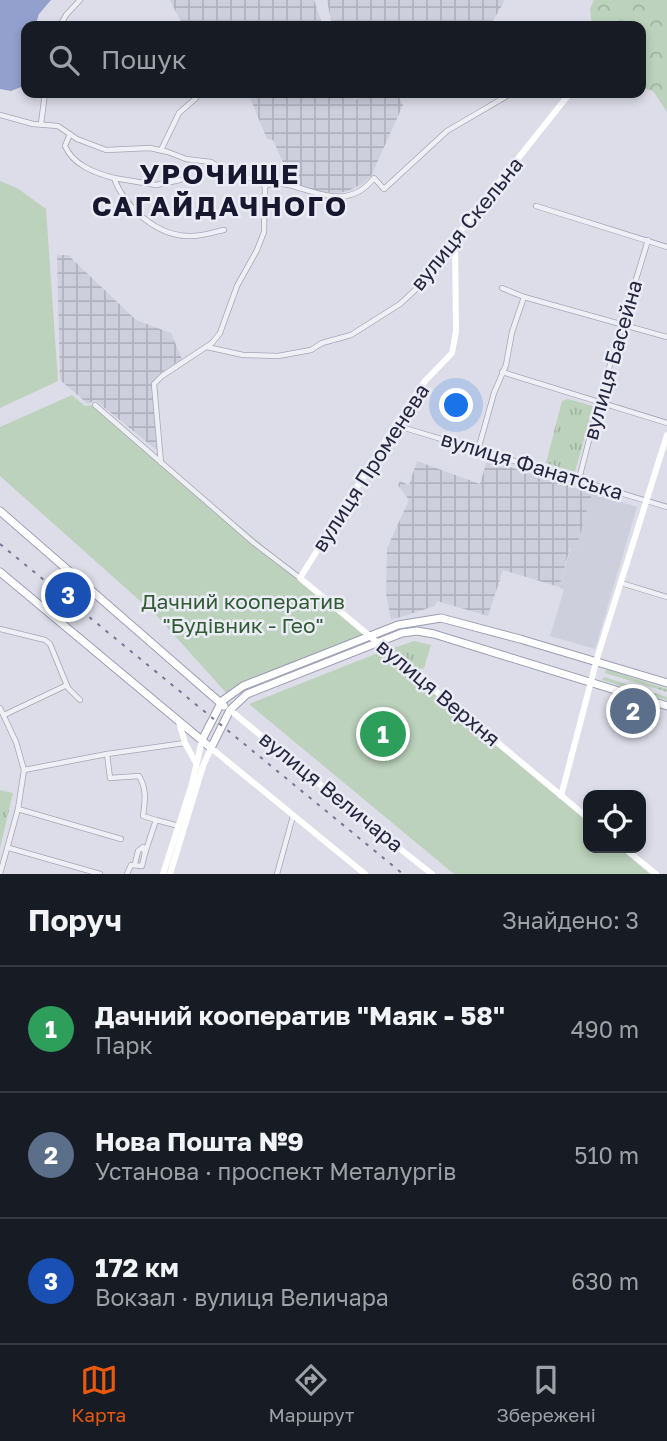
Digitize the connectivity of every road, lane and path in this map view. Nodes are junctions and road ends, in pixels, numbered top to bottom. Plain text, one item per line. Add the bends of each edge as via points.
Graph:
1 (80, 0) edge
2 (63, 21) edge
3 (44, 98) edge
4 (196, 98) dead end
5 (503, 98) edge
6 (567, 98) edge
7 (0, 115) edge
8 (41, 124) junction
9 (70, 134) junction
10 (161, 150) junction
11 (114, 178) junction
12 (180, 180) dead end
13 (265, 186) junction
14 (536, 206) dead end
15 (224, 230) dead end
16 (455, 238) junction
17 (648, 240) junction
18 (667, 247) edge
19 (502, 288) dead end
20 (524, 297) junction
21 (622, 324) junction
22 (667, 337) edge
23 (207, 347) junction
24 (502, 372) junction
25 (599, 401) junction
26 (95, 405) dead end
27 (667, 423) edge
28 (398, 426) junction
29 (667, 435) edge
30 (478, 450) junction
31 (161, 463) junction
32 (579, 480) junction
33 (646, 501) junction
34 (667, 507) edge
35 (0, 511) edge
36 (0, 572) edge
37 (300, 578) junction
38 (621, 583) junction
39 (667, 597) edge
40 (437, 619) junction
41 (0, 629) edge
42 (434, 634) junction
43 (371, 636) junction
44 (379, 643) junction
45 (596, 661) junction
46 (591, 682) junction
47 (667, 683) edge
48 (67, 685) junction
49 (80, 700) dead end
50 (220, 704) junction
51 (667, 706) edge
52 (0, 708) edge
53 (230, 710) junction
54 (4, 715) junction
55 (178, 720) junction
56 (202, 740) junction
57 (185, 743) junction
58 (211, 748) junction
59 (107, 754) junction
60 (199, 764) junction
61 (24, 770) junction
62 (561, 796) junction
63 (18, 809) junction
64 (583, 814) edge
65 (293, 816) junction
66 (156, 820) junction
67 (179, 826) junction
68 (121, 839) dead end
69 (9, 848) junction
70 (630, 853) edge
71 (0, 874) edge
72 (100, 874) edge
73 (127, 874) edge
74 (163, 874) edge
75 (170, 874) edge
76 (276, 874) edge
77 (365, 874) edge
78 (432, 874) edge
79 (656, 874) edge

1 - 2 street
3 - 8 street
4 - 10 street via 180,113
5 - 13 street via 447,131 384,189 374,178 360,191 340,196 275,183
6 - 16 street, вулиця Скельна
7 - 8 street
8 - 9 street via 58,126
9 - 10 street via 106,150
9 - 11 street via 65,146 74,160
10 - 13 street via 211,162
11 - 12 street via 156,185
11 - 15 street via 131,209 168,231 191,236
13 - 23 street via 264,232 220,333
14 - 17 street
16 - 23 street, вулиця Скельна via 428,278 400,304 351,335 278,356
16 - 28 street, вулиця Променева via 453,349 412,398
17 - 18 street
17 - 21 street, вулиця Басейна
19 - 20 street
20 - 21 street
20 - 24 street
21 - 22 street
21 - 25 street, вулиця Басейна
23 - 31 street via 154,384
24 - 25 street
24 - 30 street
25 - 27 street
25 - 32 street, вулиця Басейна
26 - 31 street, вулиця Верхня
28 - 30 street, вулиця Фанатська
28 - 37 street, вулиця Променева
29 - 33 street
30 - 32 street, вулиця Фанатська
31 - 37 street, вулиця Верхня
32 - 33 street, вулиця Фанатська
33 - 34 street, вулиця Фанатська
33 - 38 street
35 - 50 main road
36 - 55 main road
37 - 43 street, вулиця Верхня
38 - 39 street
38 - 45 street
40 - 42 main road
40 - 43 main road via 398,625
40 - 45 main road
41 - 48 street via 50,644
42 - 44 main road via 402,633
42 - 46 main road
43 - 44 street, вулиця Верхня
43 - 50 main road via 243,686
44 - 53 main road via 247,694
44 - 62 street, вулиця Верхня
45 - 46 street
45 - 47 main road
46 - 51 main road
46 - 62 street
48 - 49 street
48 - 54 street
50 - 53 main road
50 - 56 main road
52 - 54 street
53 - 58 main road
53 - 78 street, вулиця Величара
54 - 61 street
55 - 56 main road
55 - 57 street
56 - 58 main road
56 - 60 street
57 - 59 street
57 - 60 street
58 - 60 street
58 - 65 street, вулиця Величара
59 - 61 street
59 - 66 street via 110,778 139,776 144,785 143,816
60 - 67 street
60 - 75 street
61 - 63 street
62 - 64 street, вулиця Верхня
63 - 68 street
63 - 69 street
65 - 76 street
65 - 77 street, вулиця Величара
66 - 67 street
66 - 73 street via 142,866 130,866
67 - 74 street
69 - 71 street
69 - 72 street
70 - 79 street

